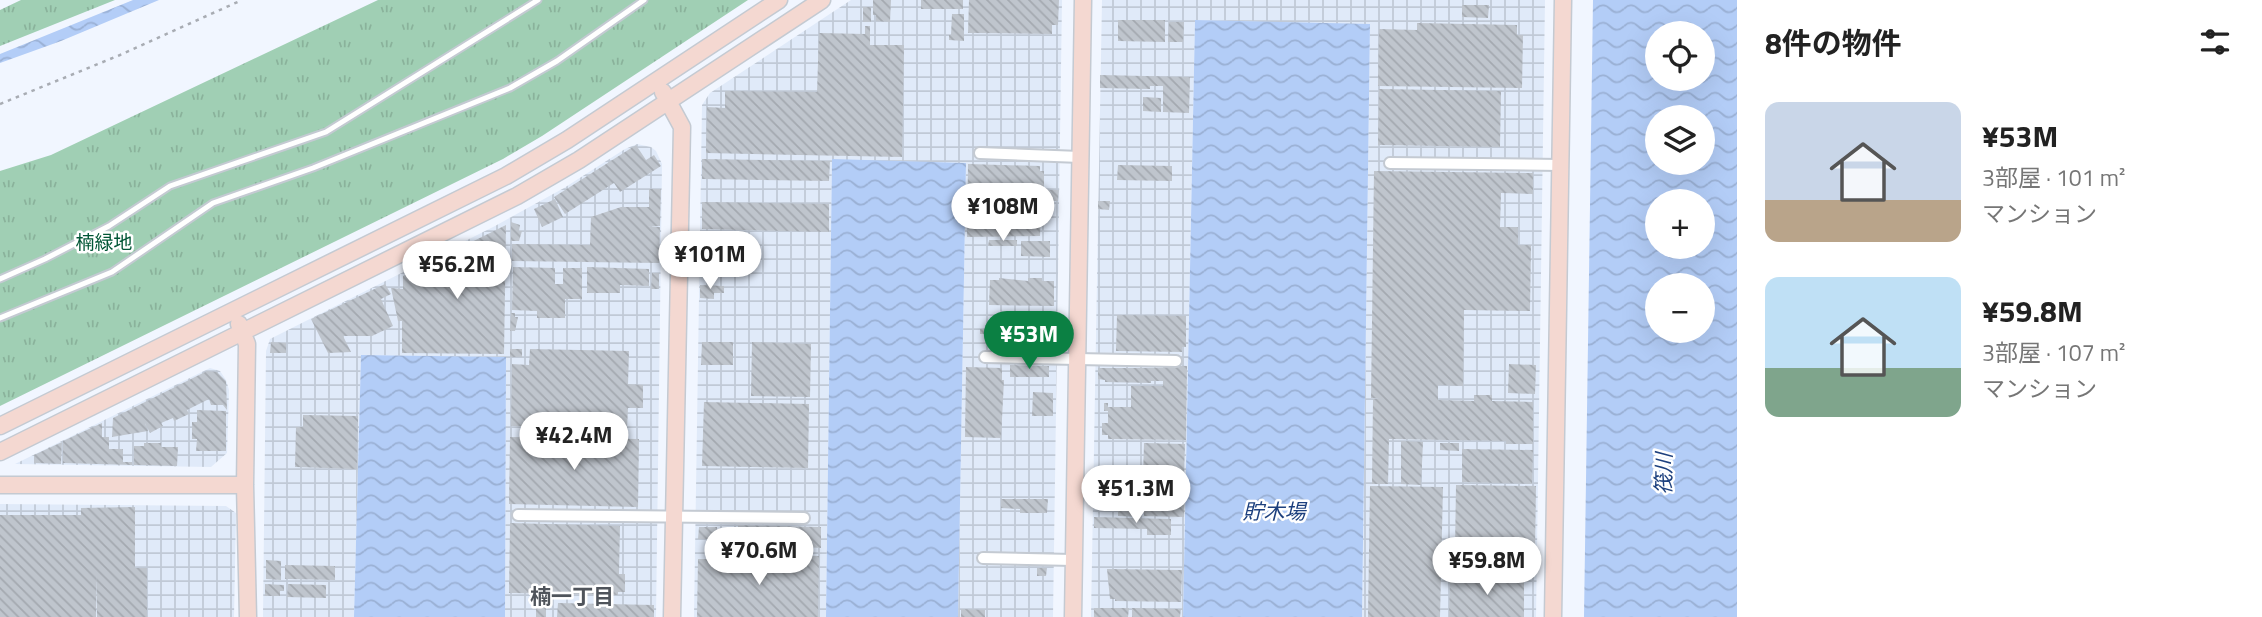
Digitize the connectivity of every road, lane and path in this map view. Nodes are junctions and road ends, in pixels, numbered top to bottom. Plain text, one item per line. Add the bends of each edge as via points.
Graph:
1 (242, 0) edge
2 (538, 0) edge
3 (645, 0) edge
4 (779, 0) edge
5 (822, 0) edge
6 (1083, 0) edge
7 (1563, 0) edge
8 (656, 81) junction
9 (668, 102) junction
10 (0, 104) edge
11 (980, 153) dead end
12 (1080, 157) junction
13 (1390, 163) dead end
14 (1560, 164) junction
15 (0, 279) edge
16 (233, 312) junction
17 (0, 318) edge
18 (243, 333) junction
19 (985, 357) dead end
20 (1076, 359) junction
21 (1176, 361) dead end
22 (0, 426) edge
23 (0, 452) edge
24 (0, 485) edge
25 (245, 485) junction
26 (518, 515) dead end
27 (673, 517) junction
28 (804, 518) dead end
29 (983, 558) dead end
30 (1073, 560) junction
31 (248, 617) edge
32 (672, 617) edge
33 (1073, 617) edge
34 (1553, 617) edge

1 - 10 path
2 - 15 lane via 326,132 170,186 109,226
3 - 17 lane via 510,88 213,203 119,269
4 - 8 street
5 - 9 street
6 - 12 street
7 - 14 street
8 - 9 street
8 - 16 street via 506,176
9 - 18 street via 517,197
9 - 27 street via 682,127
11 - 12 street
12 - 20 street
13 - 14 street
14 - 34 street
16 - 18 street
16 - 22 street
18 - 23 street
18 - 25 street via 247,344
19 - 20 street
20 - 21 street
20 - 30 street
24 - 25 street
25 - 31 street
26 - 27 street
27 - 28 street
27 - 32 street
29 - 30 street
30 - 33 street

